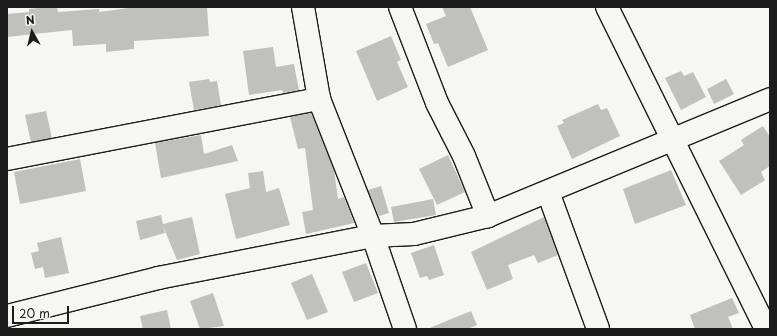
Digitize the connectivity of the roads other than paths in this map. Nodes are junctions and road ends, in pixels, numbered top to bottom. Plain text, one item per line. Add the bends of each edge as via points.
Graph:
1 (303, 7) edge
2 (400, 7) edge
3 (607, 7) edge
4 (319, 99) junction
5 (770, 99) edge
6 (672, 140) junction
7 (7, 159) edge
8 (548, 192) junction
9 (488, 216) junction
10 (373, 236) junction
11 (7, 316) edge
12 (405, 329) edge
13 (598, 329) edge
14 (766, 329) edge

1 - 4 street
2 - 9 street via 437,103 464,156
3 - 6 street
4 - 7 street
4 - 10 street
5 - 6 street
6 - 8 street
6 - 14 street
8 - 9 street
8 - 13 street
9 - 10 street via 414,234
10 - 11 street via 158,278
10 - 12 street

